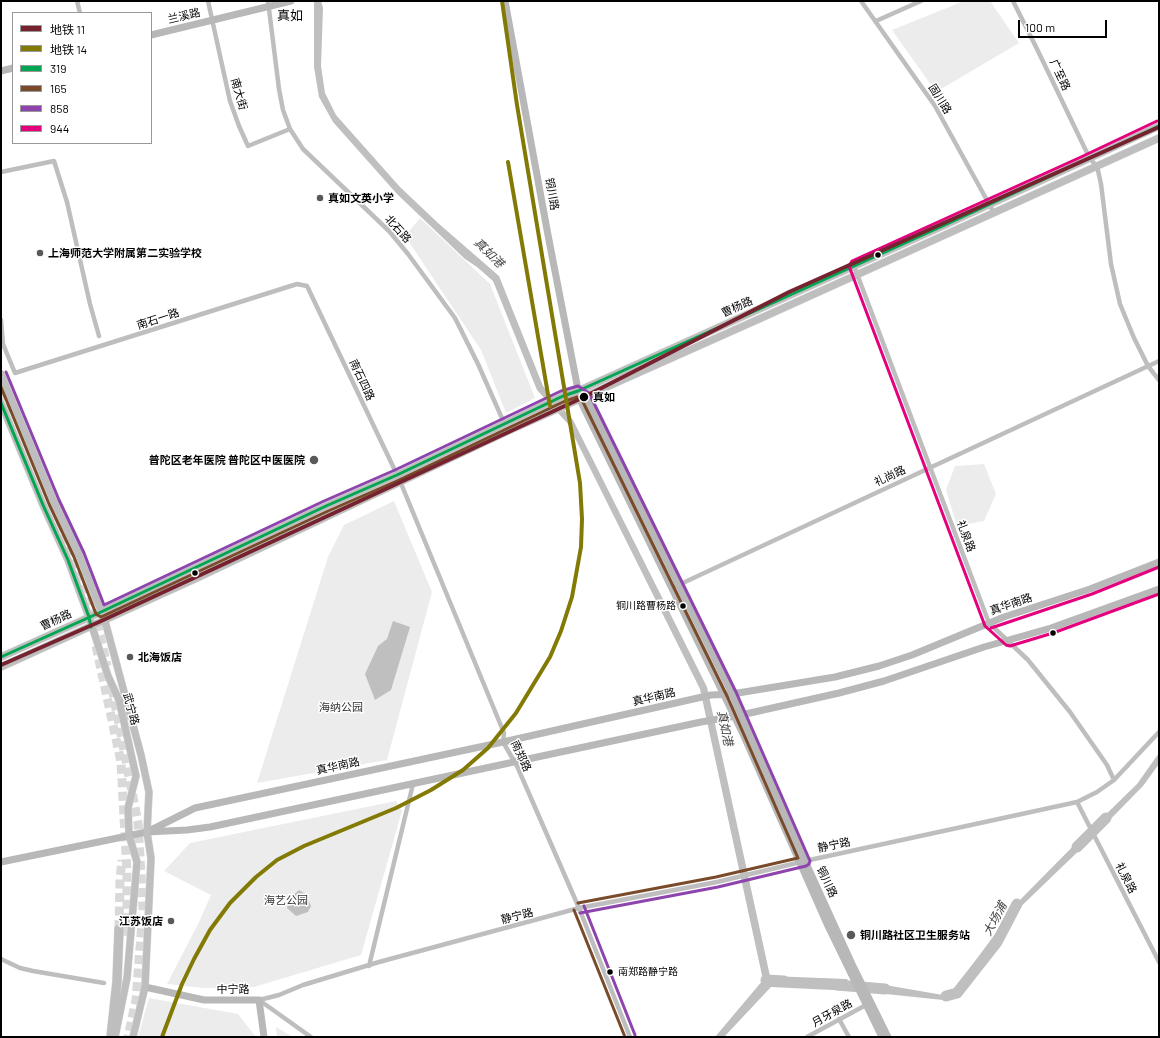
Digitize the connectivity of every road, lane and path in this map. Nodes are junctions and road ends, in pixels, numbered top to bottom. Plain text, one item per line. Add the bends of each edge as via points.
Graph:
1 (77, 1) edge
2 (208, 1) edge
3 (291, 1) edge
4 (505, 1) edge
5 (861, 1) edge
6 (921, 1) edge
7 (1012, 1) edge
8 (268, 4) edge
9 (80, 12) edge
10 (212, 20) junction
11 (876, 22) junction
12 (152, 35) edge
13 (12, 68) edge
14 (1, 71) edge
15 (1159, 126) edge
16 (290, 129) junction
17 (1159, 138) edge
18 (1090, 159) junction
19 (1097, 166) junction
20 (1, 172) edge
21 (990, 205) junction
22 (994, 213) junction
23 (854, 266) junction
24 (857, 274) junction
25 (307, 286) joint
26 (1, 320) edge
27 (99, 336) dead end
28 (1159, 361) edge
29 (1148, 366) junction
30 (1, 374) edge
31 (1159, 380) edge
32 (578, 391) junction
33 (583, 398) junction
34 (1, 403) edge
35 (506, 428) junction
36 (930, 467) junction
37 (398, 478) junction
38 (1159, 562) edge
39 (675, 586) junction
40 (1159, 588) edge
41 (101, 612) junction
42 (89, 617) junction
43 (105, 621) junction
44 (989, 623) junction
45 (91, 627) junction
46 (1009, 641) junction
47 (1, 657) edge
48 (1, 667) edge
49 (732, 694) junction
50 (723, 695) junction
51 (738, 716) junction
52 (1159, 732) edge
53 (504, 742) junction
54 (514, 762) junction
55 (1114, 780) junction
56 (413, 784) junction
57 (1077, 802) junction
58 (148, 832) junction
59 (129, 835) junction
60 (802, 861) junction
61 (1, 862) edge
62 (579, 908) junction
63 (119, 929) tunnel mouth
64 (1, 959) edge
65 (1159, 962) edge
66 (369, 966) junction
67 (104, 983) dead end
68 (145, 987) junction
69 (864, 994) junction
70 (259, 1000) junction
71 (866, 1005) junction
72 (839, 1019) junction
73 (111, 1037) edge
74 (115, 1037) edge
75 (133, 1037) edge
76 (264, 1037) edge
77 (311, 1037) edge
78 (630, 1037) edge
79 (807, 1037) edge
80 (849, 1037) edge
81 (882, 1037) edge
82 (888, 1037) edge

1 - 9 street
2 - 10 street, 南大街
3 - 8 main road, 兰溪路
4 - 32 main road, 铜川路
5 - 11 street, 固川路
6 - 11 street
7 - 18 street, 广至路
8 - 10 main road, 兰溪路
8 - 16 street, 北石路 via 280,96
10 - 12 main road, 兰溪路
10 - 16 street, 南大街 via 230,101 248,146
11 - 21 street, 固川路 via 935,106
13 - 14 main road
15 - 18 main road, 曹杨路
16 - 35 street, 北石路 via 303,149 389,231 455,318
17 - 19 main road, 曹杨路
18 - 19 street
18 - 21 main road, 曹杨路
19 - 22 main road, 曹杨路
19 - 29 street via 1111,264 1120,304
20 - 27 street via 54,162 67,202
21 - 22 street, 固川路
21 - 23 main road, 曹杨路
22 - 24 main road, 曹杨路
23 - 24 street, 礼泉路
23 - 32 main road, 曹杨路
24 - 33 main road, 曹杨路
24 - 36 street, 礼泉路
25 - 26 street, 南石一路 via 297,284 15,373 3,344
25 - 37 street, 南石四路
28 - 29 street, 礼尚路
29 - 31 street
29 - 36 street, 礼尚路
30 - 41 main road, 武宁路
32 - 33 main road, 铜川路
32 - 35 main road, 曹杨路 via 533,411
33 - 35 main road, 曹杨路
33 - 39 main road, 铜川路
34 - 42 main road, 武宁路 via 68,560
35 - 37 main road, 曹杨路
36 - 39 street, 礼尚路
36 - 44 street, 礼泉路
37 - 41 main road, 曹杨路 via 326,506
37 - 43 main road, 曹杨路
37 - 53 street, 南郑路 via 504,733
38 - 44 main road, 真华南路 via 1090,589
39 - 49 main road, 铜川路
39 - 50 main road, 铜川路
40 - 46 main road, 真华南路
41 - 42 main road, 曹杨路
41 - 43 main road, 武宁路
42 - 45 main road, 武宁路
42 - 47 main road, 曹杨路
43 - 45 main road, 曹杨路
43 - 58 main road, 武宁路 via 149,792
44 - 46 street, 礼泉路
44 - 49 main road, 真华南路 via 879,666 835,677
45 - 48 main road, 曹杨路
45 - 59 main road, 武宁路 via 118,700 136,776 128,808
46 - 51 main road, 真华南路 via 884,681
46 - 55 street, 礼泉路 via 1028,660 1070,712 1107,765
49 - 50 main road, 真华南路
49 - 51 main road, 铜川路
50 - 51 main road, 铜川路
50 - 53 main road, 真华南路 via 711,695
51 - 54 main road, 真华南路
51 - 60 main road, 铜川路
52 - 55 street, 静宁路
53 - 54 street, 南郑路
53 - 58 main road, 真华南路 via 195,808
54 - 56 main road, 真华南路
54 - 62 street, 南郑路
55 - 57 street, 静宁路
56 - 58 main road, 真华南路 via 210,827
56 - 66 street
57 - 60 street, 静宁路
57 - 65 street, 礼泉路
58 - 59 main road, 真华南路
58 - 68 main road, 武宁路 via 151,858
59 - 61 main road, 真华南路
59 - 74 main road, 武宁路 via 137,862 127,978
60 - 62 street, 静宁路 via 717,882
60 - 69 main road, 铜川路
62 - 66 street, 静宁路
62 - 78 street, 南郑路
63 - 73 highway
64 - 67 street via 20,968
66 - 70 street, 静宁路
68 - 70 main road, 中宁路 via 204,1000
68 - 75 main road, 武宁路
69 - 71 main road, 铜川路
69 - 82 main road, 铜川路
70 - 76 main road
70 - 77 street, 中宁路
71 - 72 street, 月牙泉路
71 - 81 main road, 铜川路
72 - 79 street, 月牙泉路
72 - 80 street

